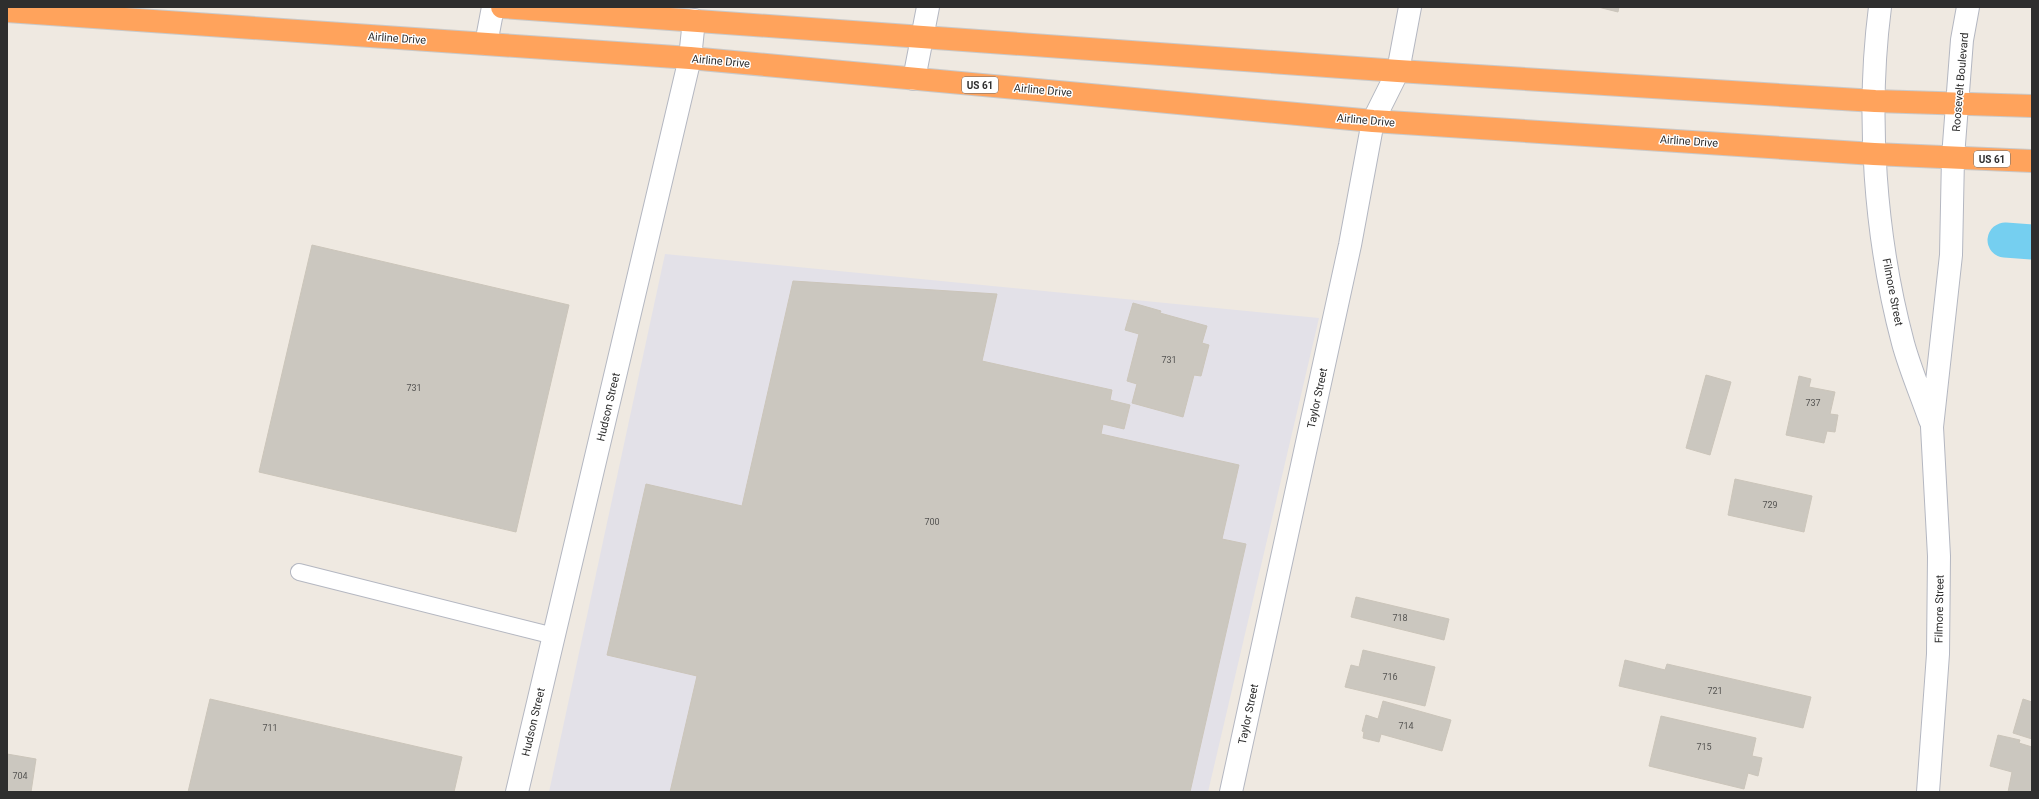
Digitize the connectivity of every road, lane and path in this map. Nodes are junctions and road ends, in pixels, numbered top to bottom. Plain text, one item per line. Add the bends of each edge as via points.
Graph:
1 (493, 7) edge
2 (502, 7) edge
3 (928, 7) edge
4 (1410, 7) edge
5 (1880, 7) edge
6 (1968, 7) edge
7 (598, 11) edge
8 (8, 12) edge
9 (694, 20) junction
10 (921, 36) junction
11 (486, 44) junction
12 (690, 58) junction
13 (1398, 71) junction
14 (914, 78) junction
15 (1874, 101) junction
16 (1958, 104) junction
17 (2032, 106) edge
18 (1373, 121) junction
19 (1874, 154) junction
20 (1953, 157) junction
21 (2032, 161) edge
22 (1932, 427) junction
23 (299, 572) dead end
24 (554, 636) junction
25 (517, 792) edge
26 (1232, 792) edge
27 (1928, 792) edge

1 - 11 street
2 - 7 highway
3 - 10 street
4 - 13 street, Taylor Street
5 - 15 street
6 - 16 street, Roosevelt Boulevard via 1962,40
7 - 9 highway
8 - 11 highway, Airline Drive / US 61
9 - 10 highway
9 - 12 street, Hudson Street
10 - 13 highway
10 - 14 street
11 - 12 highway, Airline Drive / US 61
12 - 14 highway, Airline Drive / US 61
12 - 24 street, Hudson Street
13 - 15 highway
13 - 18 street, Taylor Street
14 - 18 highway, Airline Drive / US 61
15 - 16 highway
15 - 19 street
16 - 17 highway
16 - 20 street, Roosevelt Boulevard
18 - 19 highway, Airline Drive / US 61
18 - 26 street, Taylor Street via 1350,245
19 - 20 highway, Airline Drive / US 61
19 - 22 street, Filmore Street via 1890,283 1903,343
20 - 21 highway, Airline Drive / US 61
20 - 22 street, Filmore Street via 1951,255
22 - 27 street, Filmore Street via 1939,556 1938,654
23 - 24 lane
24 - 25 street, Hudson Street

